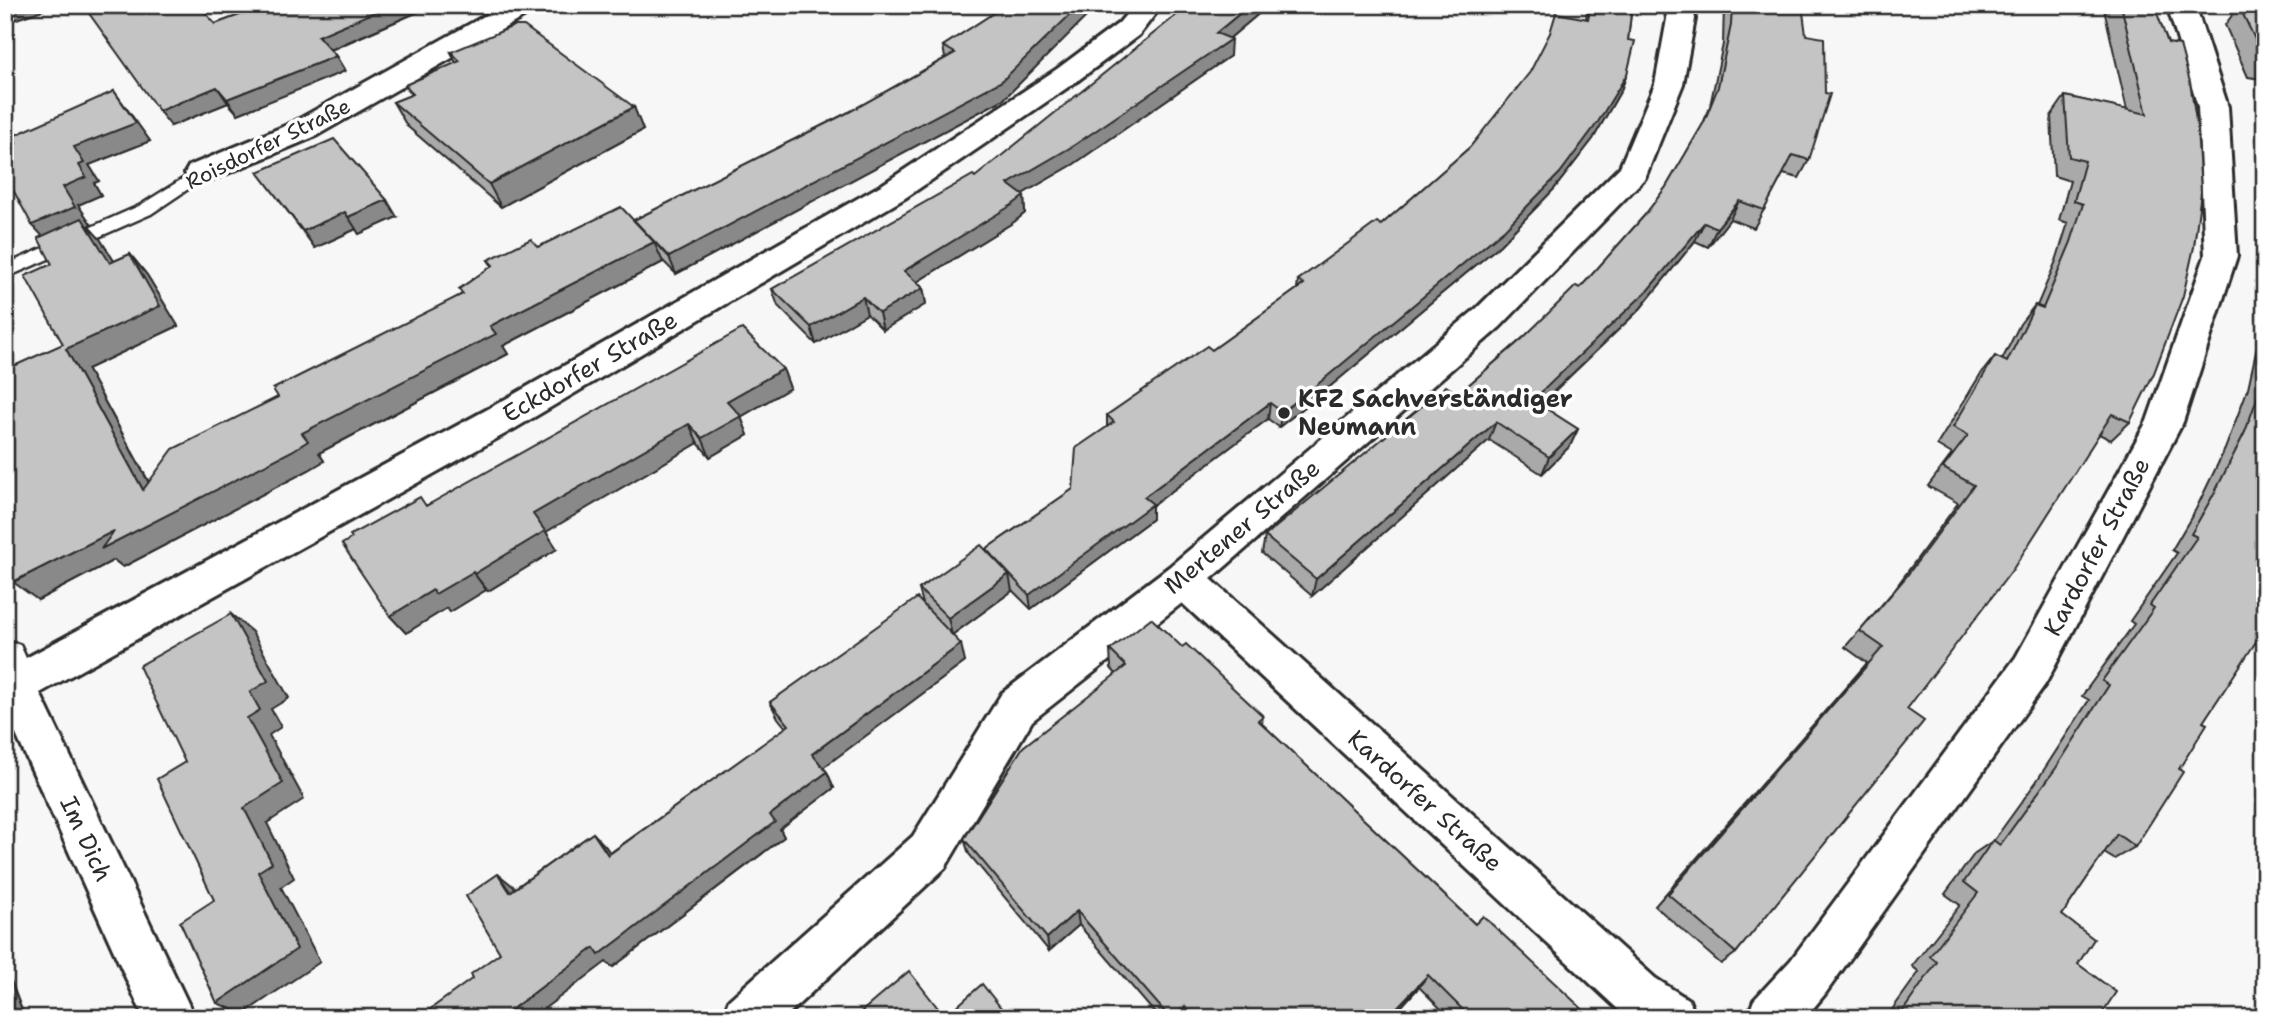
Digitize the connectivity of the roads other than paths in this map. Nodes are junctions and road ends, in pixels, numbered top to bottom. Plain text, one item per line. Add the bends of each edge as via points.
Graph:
1 (524, 5) edge
2 (1149, 5) edge
3 (1679, 5) edge
4 (2181, 5) edge
5 (200, 173) joint
6 (5, 272) edge
7 (1183, 579) junction
8 (9, 678) edge
9 (170, 1018) edge
10 (747, 1018) edge
11 (1671, 1018) edge
12 (1772, 1018) edge

1 - 5 street, Roisdorfer Straße via 303,130
2 - 8 street, Eckdorfer Straße via 1129,29 1067,75 894,191 501,419
3 - 7 street, Mertener Straße via 1681,19 1669,84 1634,171 1488,318
4 - 12 street, Kardorfer Straße via 2213,107 2221,256 2165,422 2031,670 1808,977
5 - 6 lane, Roisdorfer Straße via 145,210
7 - 10 street, Mertener Straße via 1017,707 929,852
7 - 11 street, Kardorfer Straße via 1638,995
8 - 9 street, Im Dich

